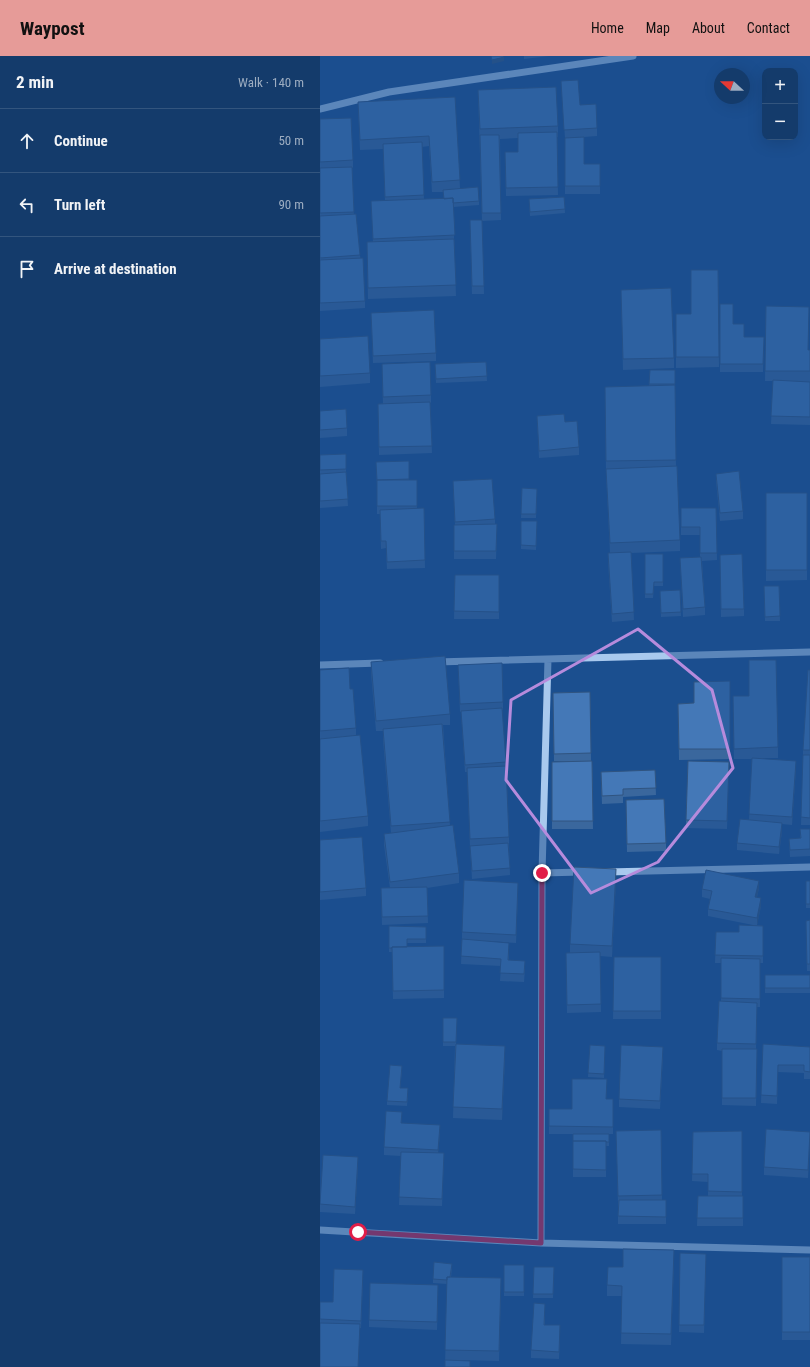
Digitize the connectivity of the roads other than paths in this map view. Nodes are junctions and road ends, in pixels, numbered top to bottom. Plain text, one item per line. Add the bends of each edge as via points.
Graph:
1 (633, 56) edge
2 (320, 110) edge
3 (810, 652) edge
4 (548, 659) junction
5 (430, 662) edge
6 (391, 663) edge
7 (320, 665) edge
8 (810, 867) edge
9 (590, 872) edge
10 (597, 872) edge
11 (542, 873) junction
12 (320, 1230) edge
13 (541, 1243) junction
14 (810, 1250) edge

1 - 2 street via 389,92
3 - 4 street
4 - 5 street
4 - 11 street
6 - 7 street
8 - 10 street
9 - 11 street
11 - 13 street
12 - 13 street
13 - 14 street

